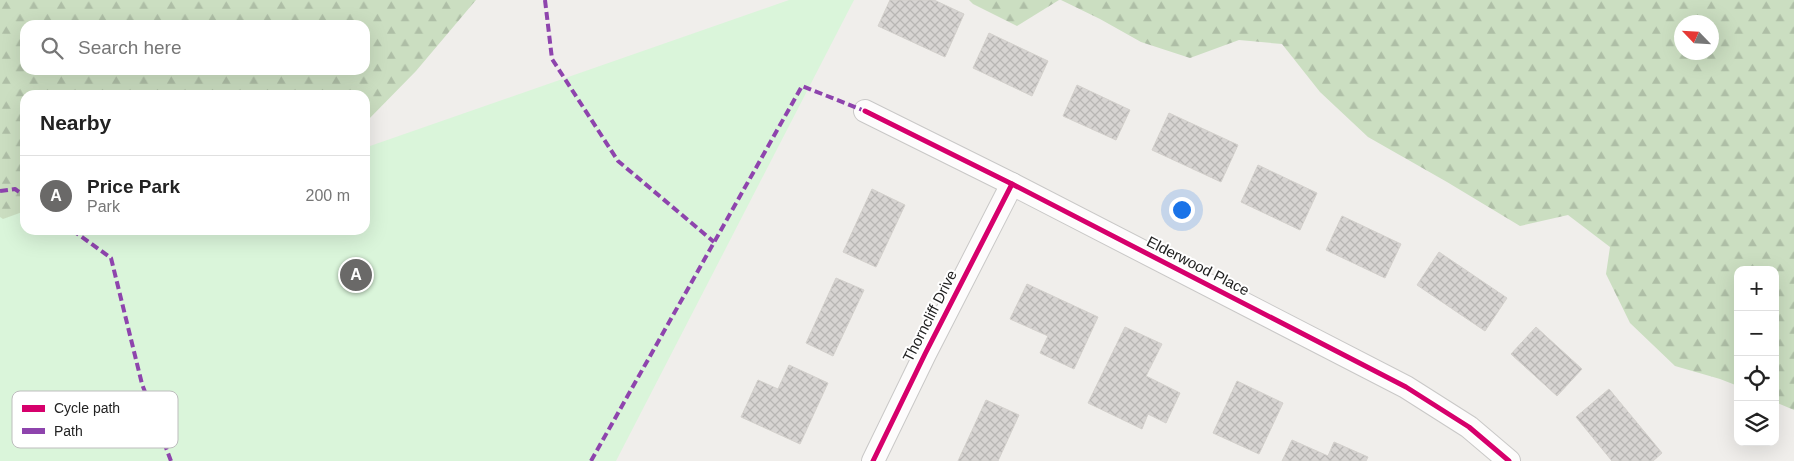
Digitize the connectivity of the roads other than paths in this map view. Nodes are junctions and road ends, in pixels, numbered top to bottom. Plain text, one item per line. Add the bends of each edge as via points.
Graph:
1 (865, 112) dead end
2 (1012, 184) junction
3 (873, 461) edge
4 (1509, 461) edge

1 - 2 street, Elderwood Place
2 - 3 street, Thorncliff Drive
2 - 4 street, Elderwood Place via 1406,387 1469,427

